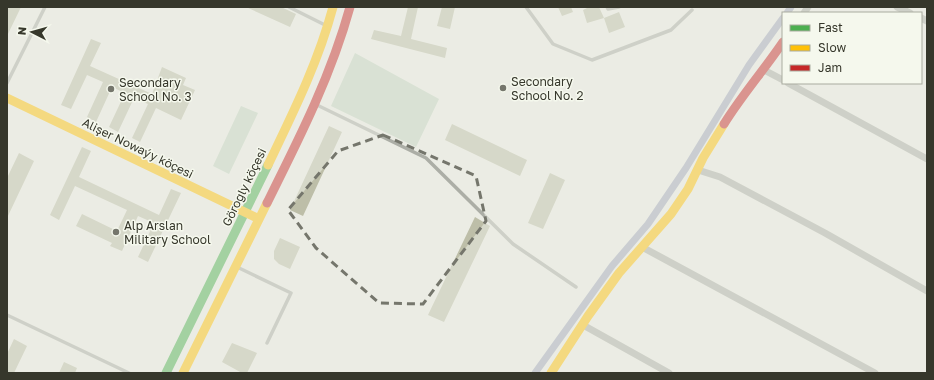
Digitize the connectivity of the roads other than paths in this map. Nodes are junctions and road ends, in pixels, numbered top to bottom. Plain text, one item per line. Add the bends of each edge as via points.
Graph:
1 (45, 7) edge
2 (289, 7) edge
3 (333, 7) edge
4 (350, 7) edge
5 (526, 7) edge
6 (607, 7) edge
7 (619, 7) edge
8 (897, 7) edge
9 (692, 10) dead end
10 (908, 12) edge
11 (328, 26) junction
12 (782, 43) edge
13 (764, 70) junction
14 (782, 79) edge
15 (7, 83) edge
16 (790, 84) edge
17 (7, 98) edge
18 (316, 104) junction
19 (927, 159) edge
20 (698, 170) junction
21 (246, 213) junction
22 (259, 219) junction
23 (642, 247) junction
24 (236, 267) junction
25 (576, 287) dead end
26 (927, 291) edge
27 (7, 315) edge
28 (583, 325) junction
29 (266, 343) dead end
30 (129, 373) edge
31 (166, 373) edge
32 (184, 373) edge
33 (551, 373) edge
34 (669, 373) edge
35 (875, 373) edge

1 - 15 lane
2 - 11 lane
3 - 11 main road, Görogly köçesi
4 - 18 main road via 340,43
5 - 9 lane via 553,44 592,60 671,30
6 - 7 lane via 608,10
8 - 10 street
11 - 21 main road, Görogly köçesi via 302,96
12 - 13 main road
13 - 14 street
13 - 20 main road via 735,106
16 - 19 street
17 - 21 main road, Alişer Nowaýy köçesi
18 - 22 main road
18 - 25 lane via 426,158 513,244
20 - 23 main road via 671,214
20 - 26 street via 720,177
21 - 22 main road, Alişer Nowaýy köçesi
21 - 31 main road, Görogly köçesi
22 - 24 main road
23 - 28 main road via 619,273
23 - 35 street
24 - 29 lane via 291,293
24 - 32 main road
27 - 30 lane
28 - 33 main road
28 - 34 street

